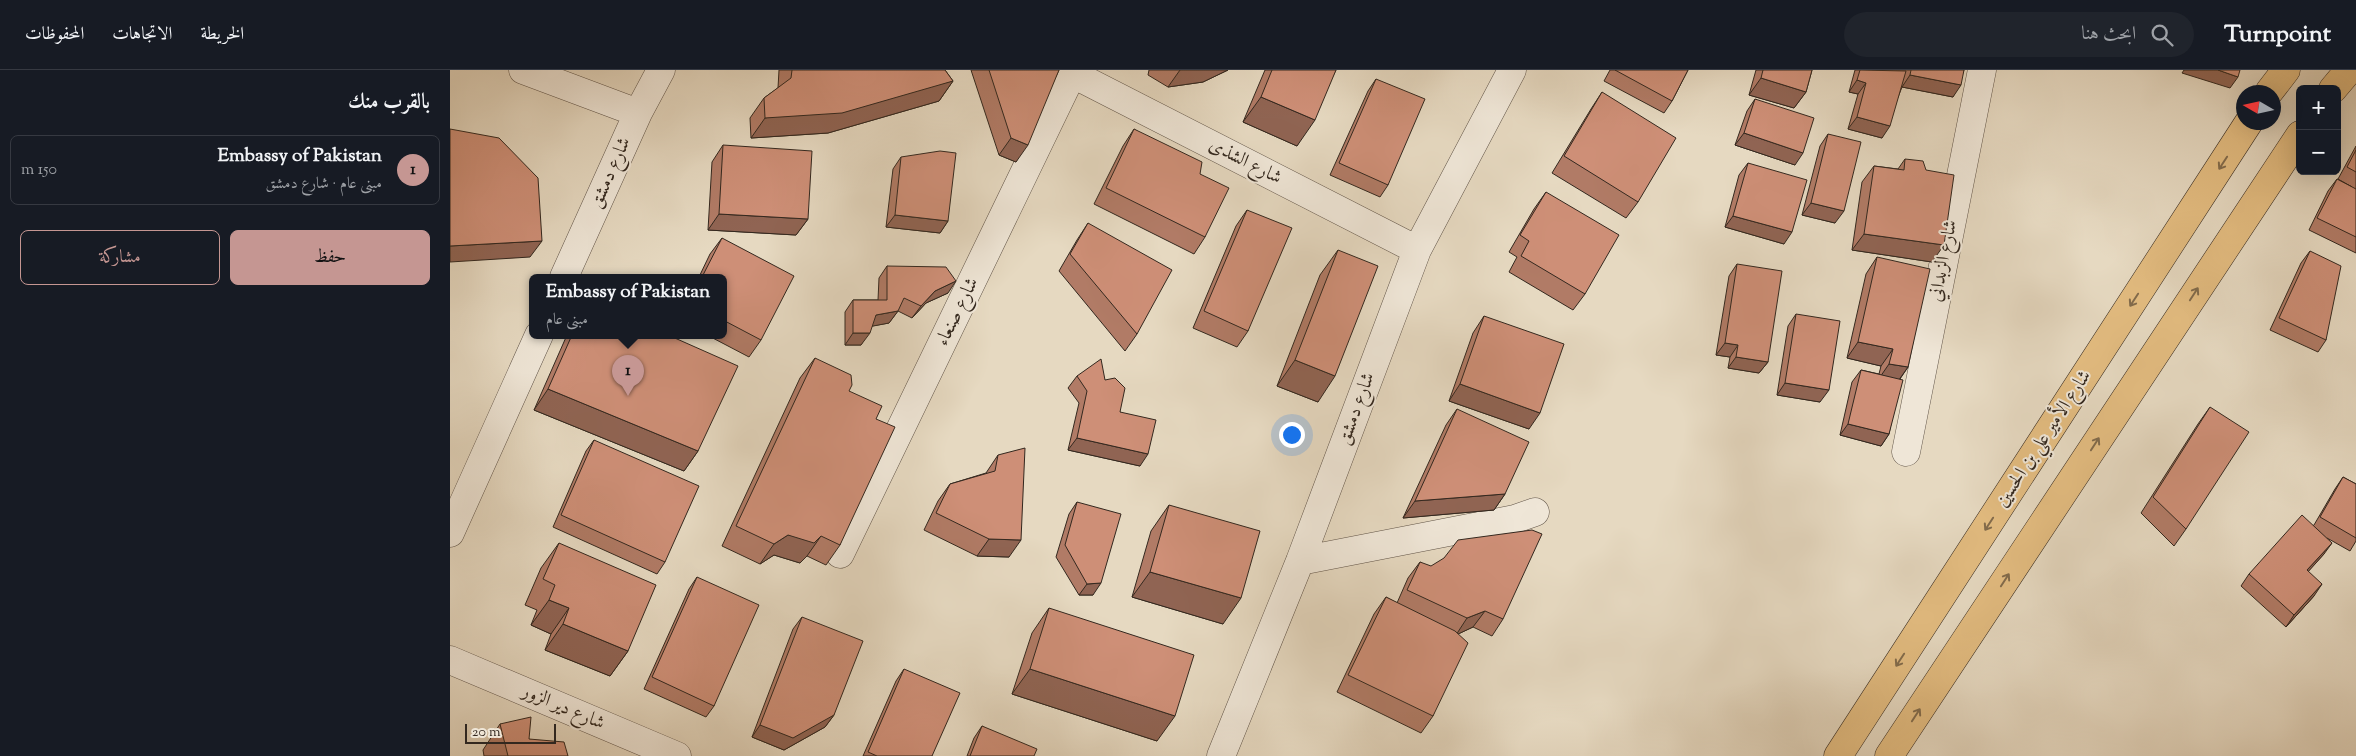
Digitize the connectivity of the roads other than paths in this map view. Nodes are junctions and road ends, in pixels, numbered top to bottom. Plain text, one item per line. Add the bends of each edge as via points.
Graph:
1 (523, 70) edge
2 (661, 70) edge
3 (1512, 70) edge
4 (1982, 70) edge
5 (2349, 70) edge
6 (1074, 72) edge
7 (2336, 85) edge
8 (638, 113) junction
9 (2245, 130) edge
10 (2296, 142) edge
11 (1417, 250) junction
12 (565, 274) edge
13 (536, 339) edge
14 (1906, 452) dead end
15 (1535, 512) dead end
16 (450, 533) edge
17 (840, 554) edge
18 (1300, 561) junction
19 (450, 660) edge
20 (677, 756) edge
21 (1221, 756) edge
22 (1838, 756) edge
23 (1889, 756) edge

1 - 8 street
2 - 8 street, شارع دمشق
3 - 11 street, شارع دمشق
4 - 14 street, شارع الزبداني
5 - 7 main road
6 - 11 street, شارع الشذى
6 - 17 street, شارع صنعاء
8 - 12 street, شارع دمشق
9 -> 22 main road, شارع الأمير علي بن الحسين
23 -> 10 main road
11 - 18 street, شارع دمشق
13 - 16 street
15 - 18 street via 1515,519
18 - 21 street, شارع دمشق
19 - 20 street, شارع دير الزور

